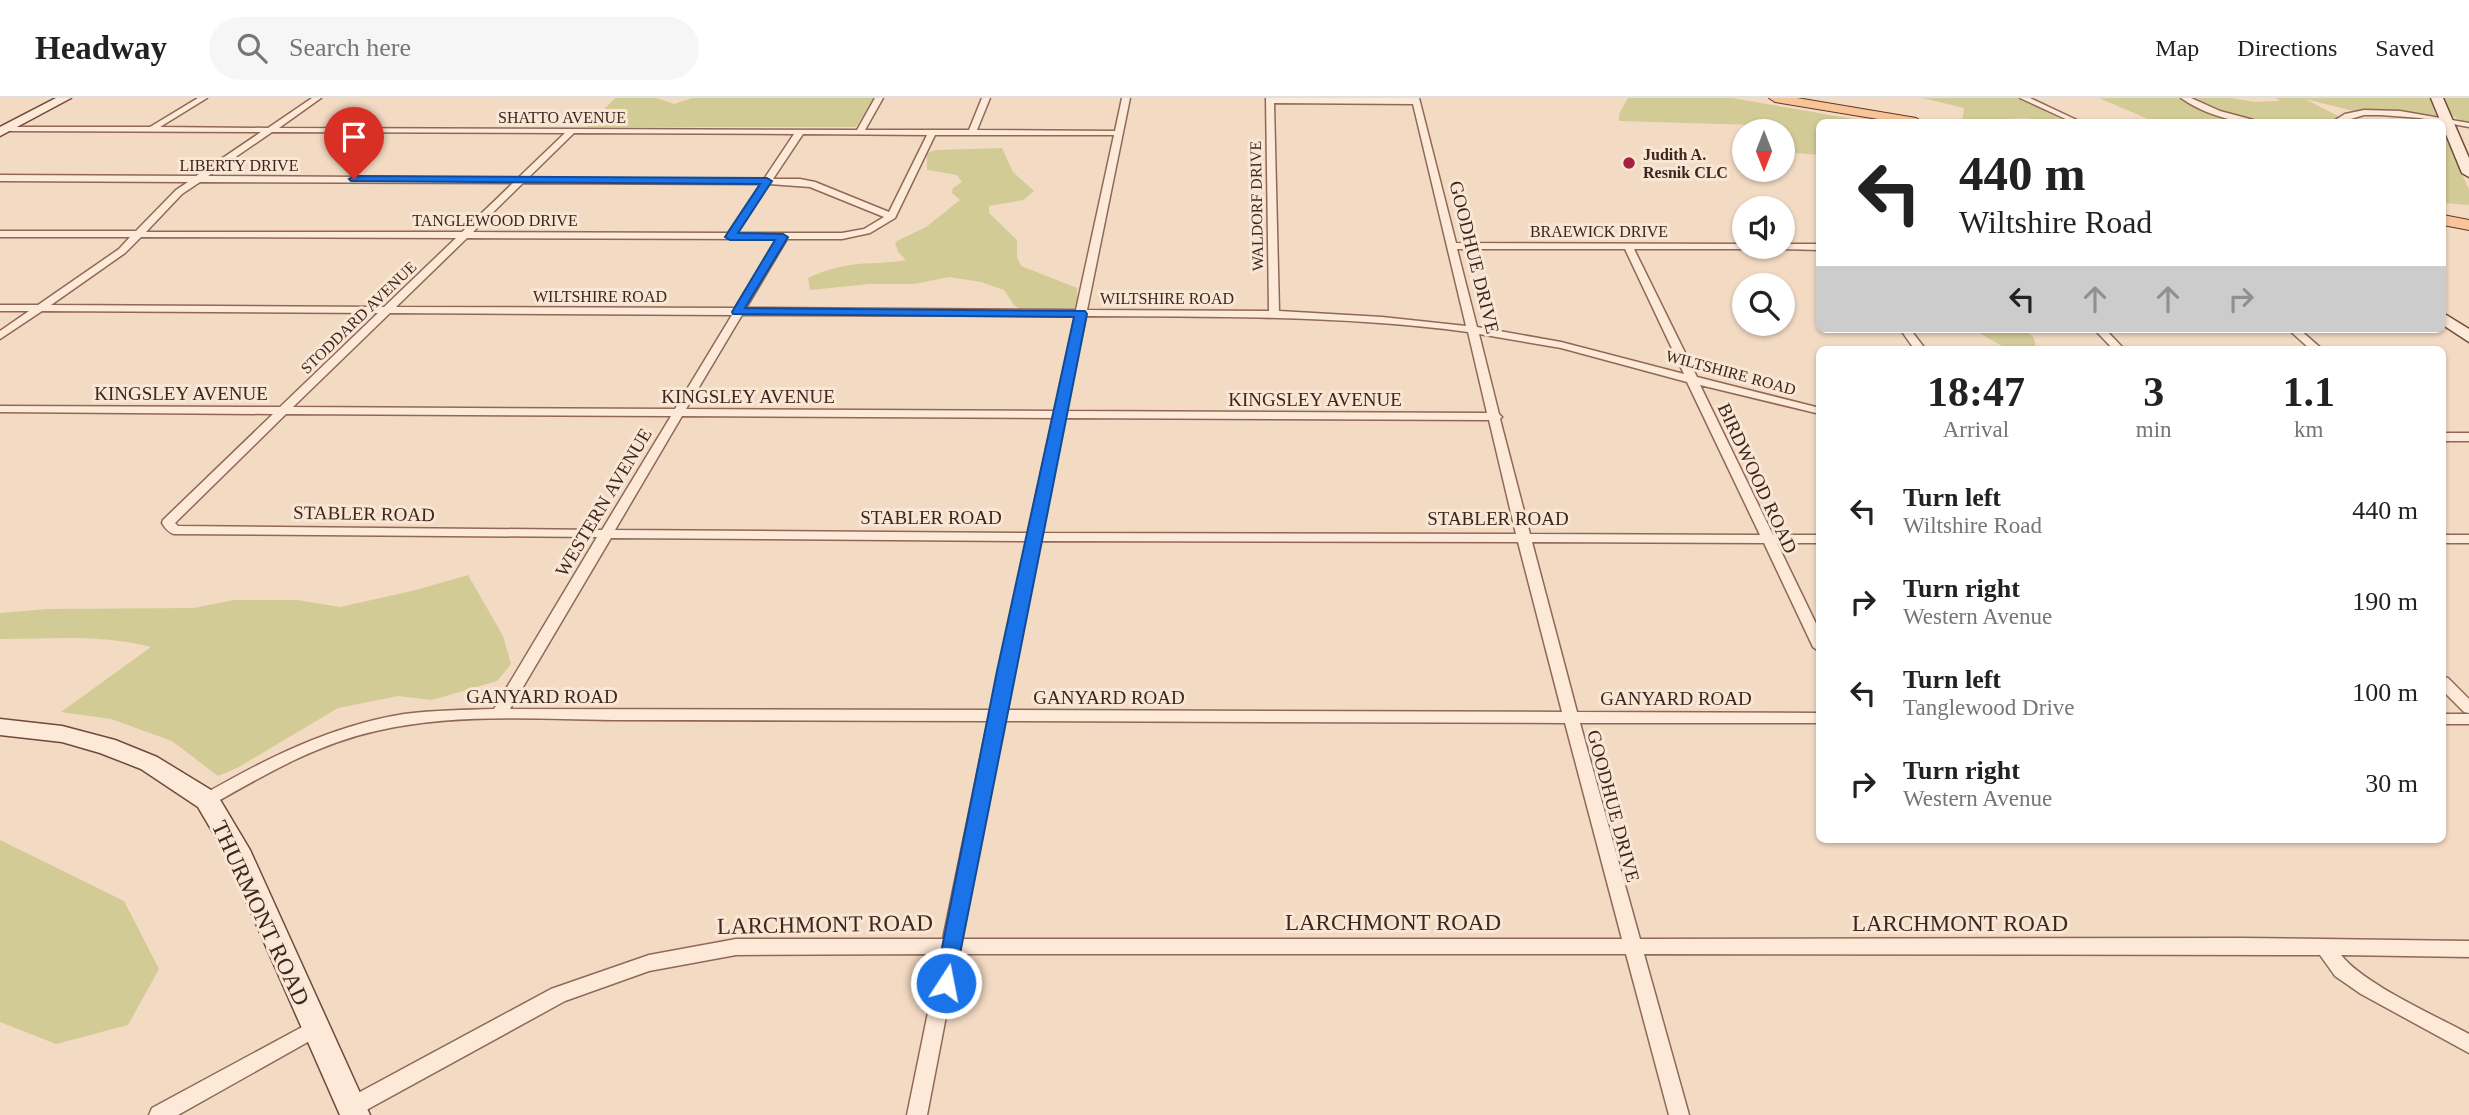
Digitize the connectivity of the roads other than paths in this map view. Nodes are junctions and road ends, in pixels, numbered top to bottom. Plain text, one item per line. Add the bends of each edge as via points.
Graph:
1 (65, 98) edge
2 (202, 98) edge
3 (317, 98) edge
4 (879, 98) edge
5 (986, 98) edge
6 (1126, 98) edge
7 (1775, 98) edge
8 (2024, 98) edge
9 (2185, 98) edge
10 (2437, 98) edge
11 (1270, 100) edge
12 (1415, 100) edge
13 (1898, 119) edge
14 (2070, 119) edge
15 (2244, 119) edge
16 (2342, 119) edge
17 (2425, 119) edge
18 (2444, 119) edge
19 (2446, 121) edge
20 (2446, 123) edge
21 (2469, 125) edge
22 (5, 128) edge
23 (150, 129) junction
24 (271, 130) junction
25 (572, 131) junction
26 (800, 132) junction
27 (860, 132) junction
28 (932, 132) junction
29 (972, 133) junction
30 (1118, 133) junction
31 (2469, 173) edge
32 (0, 178) edge
33 (198, 179) junction
34 (522, 180) junction
35 (767, 181) junction
36 (892, 216) junction
37 (2446, 221) edge
38 (2469, 225) edge
39 (0, 234) edge
40 (140, 234) junction
41 (466, 236) junction
42 (730, 237) junction
43 (783, 237) junction
44 (1453, 246) junction
45 (1629, 247) junction
46 (1732, 247) edge
47 (1795, 247) edge
48 (1816, 247) edge
49 (0, 308) edge
50 (41, 308) junction
51 (388, 310) junction
52 (737, 312) junction
53 (1081, 314) junction
54 (1275, 314) junction
55 (2446, 320) edge
56 (1475, 330) junction
57 (2103, 333) edge
58 (2298, 333) edge
59 (0, 337) edge
60 (2469, 337) edge
61 (2116, 346) edge
62 (2313, 346) edge
63 (1692, 379) junction
64 (0, 409) edge
65 (1816, 410) edge
66 (283, 411) junction
67 (678, 414) junction
68 (1060, 416) junction
69 (1496, 417) junction
70 (2446, 437) edge
71 (2469, 437) edge
72 (170, 526) joint
73 (609, 533) junction
74 (1034, 537) junction
75 (1524, 537) junction
76 (1767, 538) junction
77 (1816, 538) edge
78 (2446, 539) edge
79 (2469, 539) edge
80 (1816, 640) edge
81 (2446, 684) edge
82 (2469, 708) edge
83 (499, 714) junction
84 (997, 716) junction
85 (1570, 717) junction
86 (1816, 718) edge
87 (2446, 719) edge
88 (2469, 719) edge
89 (0, 727) edge
90 (207, 800) junction
91 (953, 946) junction
92 (1634, 947) junction
93 (2325, 948) junction
94 (2469, 949) edge
95 (315, 1028) junction
96 (2469, 1044) edge
97 (354, 1111) edge
98 (159, 1115) edge
99 (917, 1115) edge
100 (1679, 1115) edge

1 - 22 street
2 - 23 street
3 - 24 street
4 - 27 street
5 - 29 street
6 - 30 street
7 - 13 main road
8 - 14 street
9 - 15 street
10 - 18 street
11 - 12 street
11 - 54 street, WALDORF DRIVE
12 - 44 street, GOODHUE DRIVE
16 - 17 street via 2366,113
19 - 21 street
20 - 31 street
22 - 23 street, SHATTO AVENUE
23 - 24 street, SHATTO AVENUE
24 - 25 street, SHATTO AVENUE
24 - 33 street
25 - 26 street, SHATTO AVENUE
25 - 34 street, STODDARD AVENUE
26 - 27 street, SHATTO AVENUE
26 - 35 street
27 - 28 street, SHATTO AVENUE
28 - 29 street, SHATTO AVENUE
28 - 36 street
29 - 30 street, SHATTO AVENUE
30 - 53 street
32 - 33 street, LIBERTY DRIVE
33 - 34 street, LIBERTY DRIVE
33 - 40 street via 168,201
34 - 35 street, LIBERTY DRIVE
34 - 41 street, STODDARD AVENUE
35 - 36 street, LIBERTY DRIVE via 815,184
35 - 42 street
36 - 43 street, TANGLEWOOD DRIVE via 856,234
37 - 38 main road
39 - 40 street, TANGLEWOOD DRIVE
40 - 41 street, TANGLEWOOD DRIVE
40 - 50 street
41 - 42 street, TANGLEWOOD DRIVE
41 - 51 street, STODDARD AVENUE
42 - 43 street, TANGLEWOOD DRIVE
43 - 52 street, WESTERN AVENUE
44 - 45 street, BRAEWICK DRIVE
44 - 56 street, GOODHUE DRIVE
45 - 46 street, BRAEWICK DRIVE
45 - 63 street, BIRDWOOD ROAD
47 - 48 street
49 - 50 street, WILTSHIRE ROAD
50 - 51 street, WILTSHIRE ROAD
50 - 59 street
51 - 52 street, WILTSHIRE ROAD
51 - 66 street, STODDARD AVENUE
52 - 53 street, WILTSHIRE ROAD
52 - 67 street, WESTERN AVENUE
53 - 54 street, WILTSHIRE ROAD
53 - 68 street
54 - 56 street, WILTSHIRE ROAD
55 - 60 street
56 - 63 street, WILTSHIRE ROAD via 1561,345
56 - 69 street, GOODHUE DRIVE
57 - 61 street
58 - 62 street
63 - 65 street, WILTSHIRE ROAD
63 - 76 street, BIRDWOOD ROAD
64 - 66 street, KINGSLEY AVENUE
66 - 67 street, KINGSLEY AVENUE
66 - 72 street, STODDARD AVENUE via 173,517
67 - 68 street, KINGSLEY AVENUE
67 - 73 street, WESTERN AVENUE
68 - 69 street, KINGSLEY AVENUE
68 - 74 street
69 - 75 street, GOODHUE DRIVE
70 - 71 street
72 - 73 street, STABLER ROAD via 184,531
73 - 74 street, STABLER ROAD
73 - 83 street, WESTERN AVENUE
74 - 75 street, STABLER ROAD
74 - 84 street
75 - 76 street, STABLER ROAD
75 - 85 street, GOODHUE DRIVE
76 - 77 street, STABLER ROAD
76 - 80 street, BIRDWOOD ROAD
78 - 79 street
81 - 82 street
83 - 84 street, GANYARD ROAD
83 - 90 street, GANYARD ROAD via 405,720 356,730 293,752
84 - 85 street, GANYARD ROAD
84 - 91 street
85 - 86 street, GANYARD ROAD
85 - 92 street, GOODHUE DRIVE
87 - 88 street
89 - 90 street, THURMONT ROAD via 62,734 107,746 149,763
90 - 95 street, THURMONT ROAD via 237,850
91 - 92 street, LARCHMONT ROAD
91 - 97 street, LARCHMONT ROAD via 736,947 649,963 558,996
91 - 99 street
92 - 93 street, LARCHMONT ROAD
92 - 100 street, GOODHUE DRIVE
93 - 94 street, LARCHMONT ROAD
93 - 96 street via 2342,970 2368,988
95 - 97 street, THURMONT ROAD
95 - 98 street

